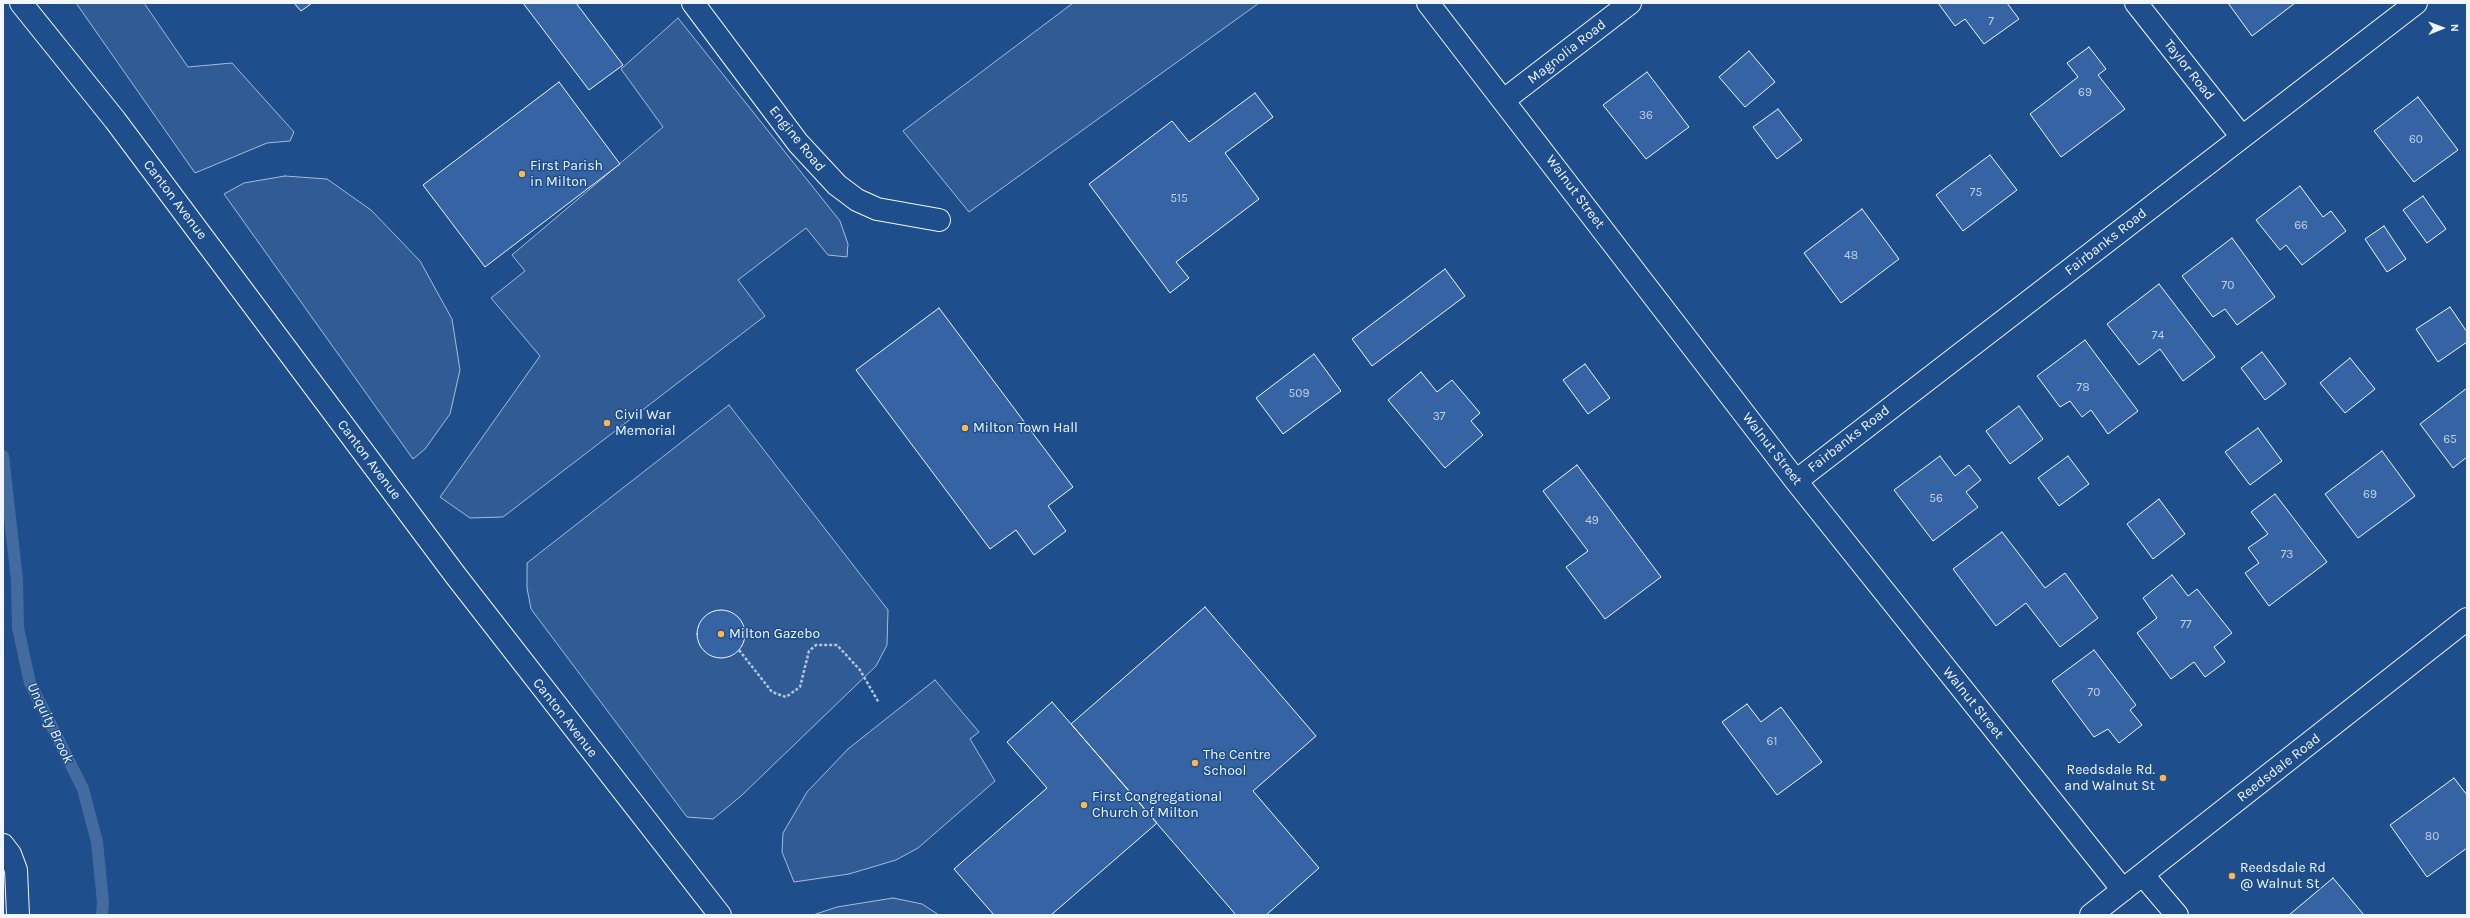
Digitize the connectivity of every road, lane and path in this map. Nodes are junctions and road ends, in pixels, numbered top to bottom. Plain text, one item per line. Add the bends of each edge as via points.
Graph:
1 (20, 3) edge
2 (693, 3) edge
3 (1428, 3) edge
4 (1630, 3) edge
5 (2136, 3) edge
6 (2416, 3) edge
7 (1504, 100) junction
8 (2242, 137) junction
9 (939, 220) dead end
10 (1796, 481) junction
11 (2467, 619) edge
12 (739, 650) dead end
13 (879, 703) dead end
14 (3, 845) edge
15 (2143, 875) junction
16 (2123, 890) junction
17 (18, 915) edge
18 (720, 915) edge
19 (2091, 915) edge
20 (2177, 915) edge

1 - 18 street, Canton Avenue via 115,120 451,570
2 - 9 street, Engine Road via 798,143 837,185 857,200 877,209
3 - 7 street, Walnut Street
4 - 7 street, Magnolia Road
5 - 8 street, Taylor Road
6 - 8 street, Fairbanks Road
7 - 10 street, Walnut Street
8 - 10 street, Fairbanks Road
10 - 16 street, Walnut Street
11 - 15 street, Reedsdale Road
12 - 13 path via 772,692 786,697 800,687 809,651 816,645 837,645 860,670
14 - 17 street via 10,854 16,870
15 - 16 street, Reedsdale Road
15 - 20 street
16 - 19 street, Reedsdale Road

